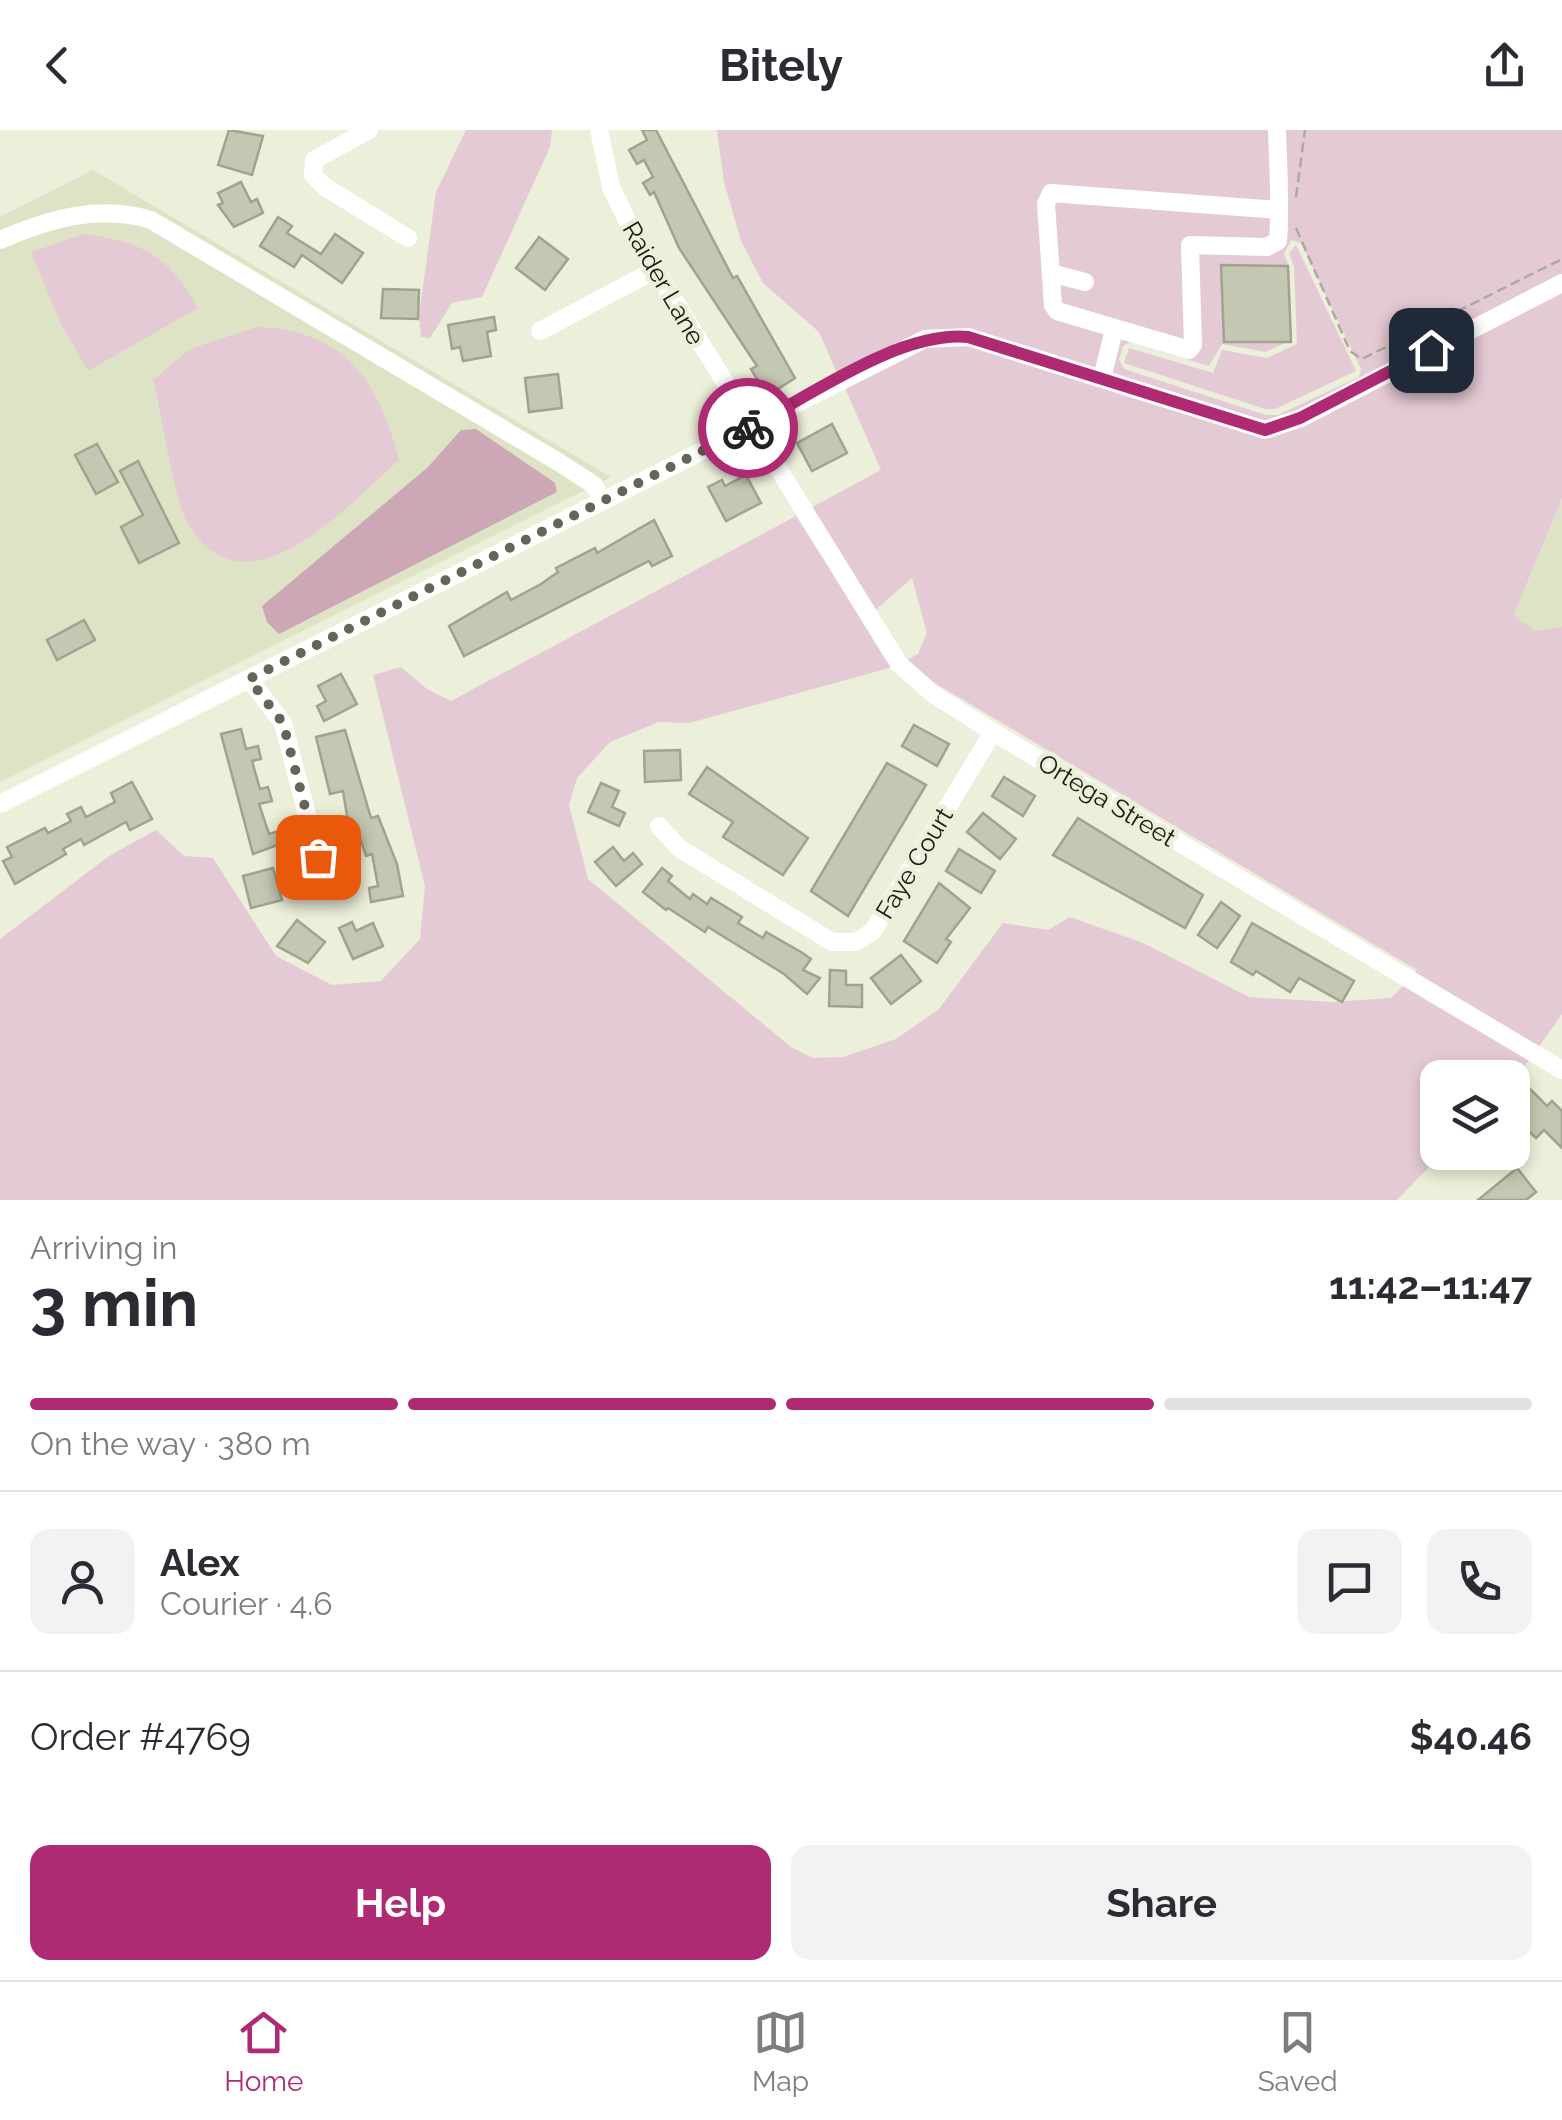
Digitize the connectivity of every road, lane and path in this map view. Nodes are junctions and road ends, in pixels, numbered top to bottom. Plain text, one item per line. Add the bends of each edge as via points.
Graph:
1 (370, 130) edge
2 (599, 130) edge
3 (1278, 130) edge
4 (1305, 130) edge
5 (1296, 196) dead end
6 (1285, 214) junction
7 (408, 238) dead end
8 (0, 240) edge
9 (1562, 259) edge
10 (656, 270) junction
11 (1051, 273) junction
12 (1085, 282) dead end
13 (1562, 283) edge
14 (540, 330) dead end
15 (1114, 330) junction
16 (1102, 378) junction
17 (749, 427) junction
18 (602, 501) junction
19 (249, 679) junction
20 (993, 732) junction
21 (0, 804) edge
22 (659, 826) dead end
23 (327, 891) dead end
24 (1562, 1070) edge

1 - 7 street via 321,154 313,174
2 - 10 street, Raider Lane via 611,187
3 - 6 street
4 - 5 path
6 - 9 path via 1350,351 1362,360
6 - 11 street via 1054,192 1046,204
6 - 15 street via 1271,246 1190,245 1189,350
8 - 18 street via 48,221 101,211 150,220 560,463 594,486
10 - 14 street
10 - 17 street, Raider Lane
11 - 12 street
11 - 15 street via 1057,311
13 - 16 street via 1279,428 1244,425
15 - 16 street
16 - 17 street via 946,335 904,346
17 - 18 street
17 - 20 street, Ortega Street via 899,664
18 - 19 street
19 - 21 street
19 - 23 street via 283,723
20 - 22 street, Faye Court via 873,931 856,942 832,942 679,848
20 - 24 street, Ortega Street

